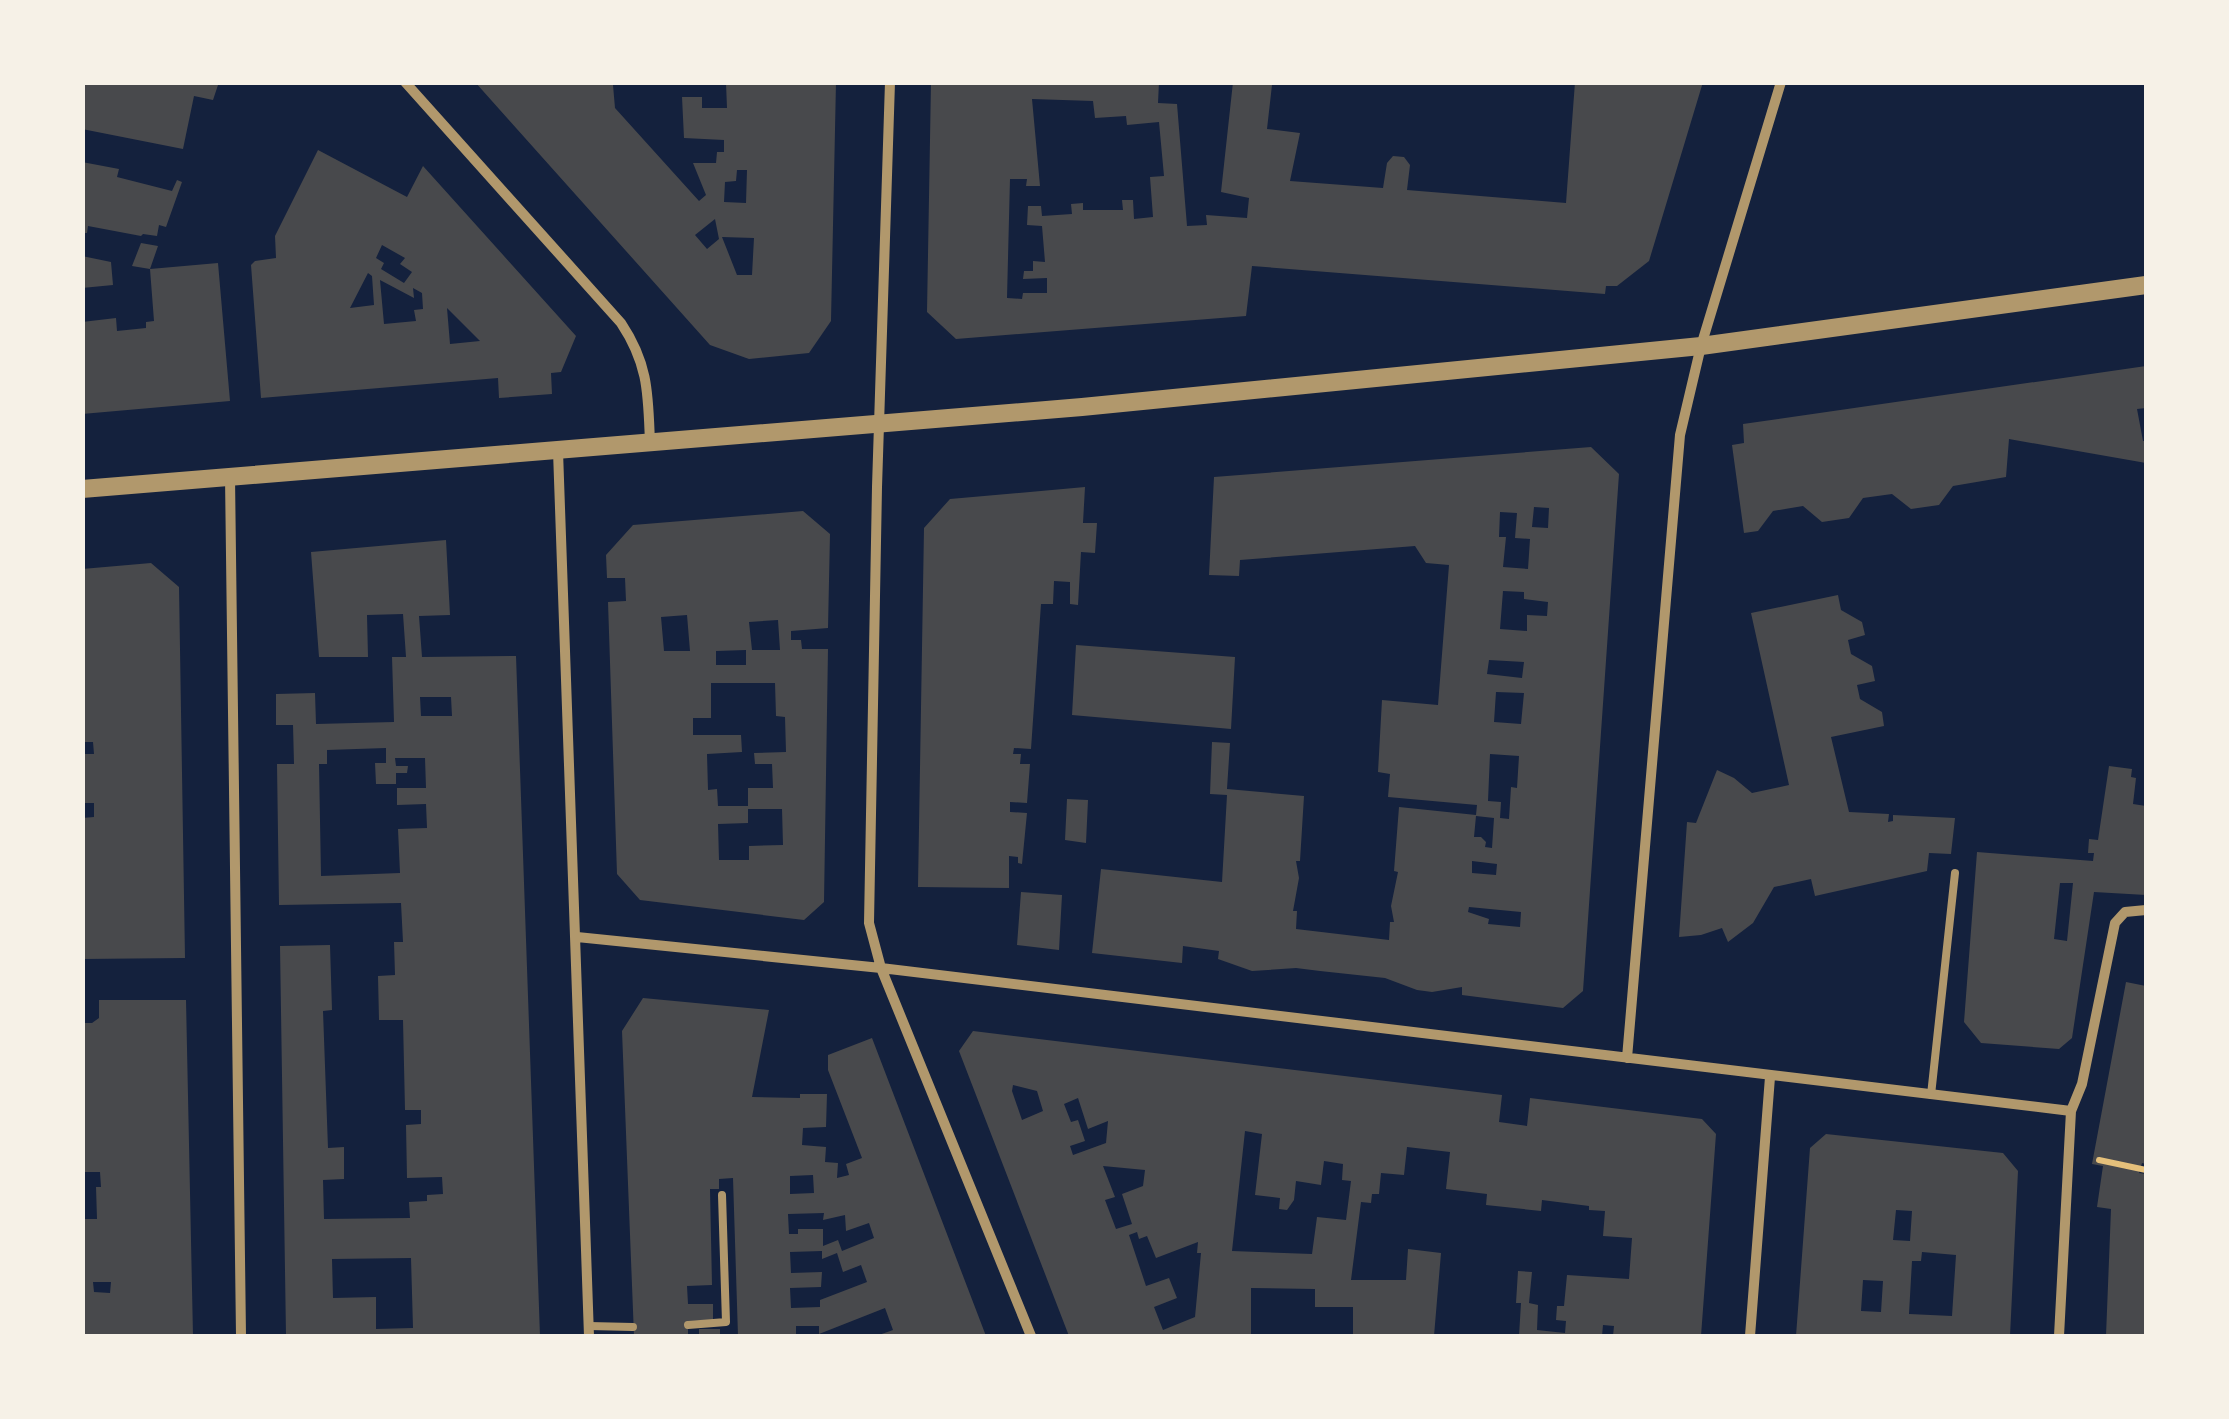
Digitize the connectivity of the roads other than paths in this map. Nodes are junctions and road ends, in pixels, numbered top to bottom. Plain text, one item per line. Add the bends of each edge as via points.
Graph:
1 (405, 82) edge
2 (890, 82) edge
3 (1781, 82) edge
4 (2146, 284) edge
5 (1701, 346) junction
6 (879, 424) junction
7 (650, 443) junction
8 (558, 451) junction
9 (230, 477) junction
10 (82, 489) edge
11 (1955, 872) dead end
12 (2146, 910) edge
13 (576, 937) junction
14 (881, 968) junction
15 (1627, 1058) junction
16 (1770, 1076) junction
17 (1931, 1095) junction
18 (2072, 1112) junction
19 (722, 1195) dead end
20 (688, 1325) dead end
21 (634, 1327) dead end
22 (589, 1331) edge
23 (241, 1336) edge
24 (1031, 1336) edge
25 (1750, 1336) edge
26 (2058, 1336) edge

1 - 7 street via 635,344 644,364
2 - 6 street
3 - 5 street
4 - 5 street
5 - 6 street
5 - 15 street via 1680,435
6 - 7 street
6 - 14 street via 868,886
7 - 8 street
8 - 9 street
8 - 13 street
9 - 10 street
9 - 23 street
11 - 17 lane
12 - 18 street via 2125,912 2115,923
13 - 14 street
13 - 22 street
14 - 15 street
14 - 24 street
15 - 16 street
16 - 17 street
16 - 25 street
17 - 18 street
18 - 26 street
19 - 20 lane via 726,1322
21 - 22 lane

